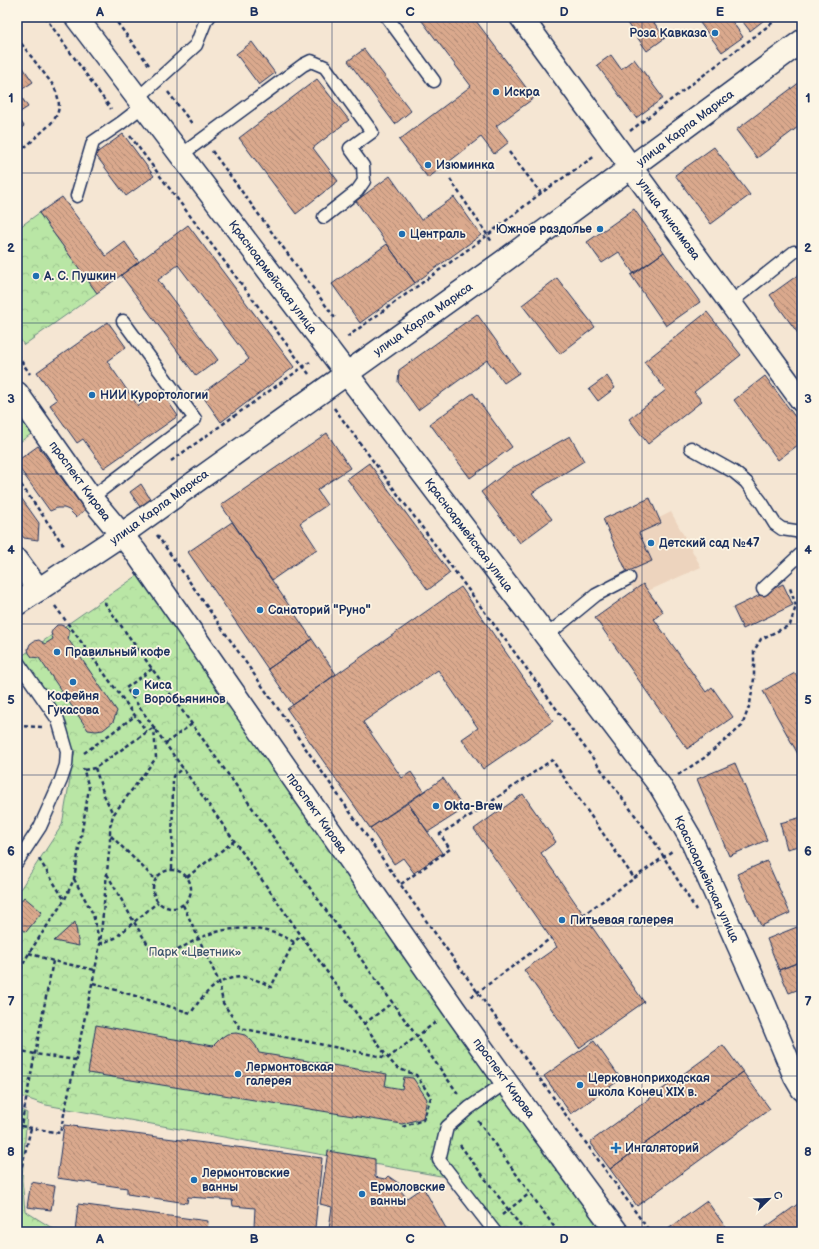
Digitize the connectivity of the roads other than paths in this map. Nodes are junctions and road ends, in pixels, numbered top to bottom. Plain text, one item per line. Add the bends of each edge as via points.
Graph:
1 (76, 17) edge
2 (209, 17) edge
3 (387, 17) edge
4 (521, 17) edge
5 (802, 41) edge
6 (434, 82) dead end
7 (140, 102) junction
8 (181, 155) junction
9 (631, 168) junction
10 (77, 196) dead end
11 (324, 217) dead end
12 (794, 252) dead end
13 (730, 303) junction
14 (123, 321) dead end
15 (346, 373) junction
16 (17, 393) edge
17 (802, 401) edge
18 (691, 448) dead end
19 (91, 498) junction
20 (802, 532) edge
21 (121, 535) junction
22 (802, 553) edge
23 (17, 560) edge
24 (629, 578) dead end
25 (763, 589) dead end
26 (39, 590) junction
27 (17, 604) edge
28 (546, 636) junction
29 (17, 662) edge
30 (17, 862) edge
31 (506, 1082) junction
32 (802, 1088) edge
33 (492, 1228) edge
34 (617, 1232) edge

1 - 7 street, Красноармейская улица
2 - 7 lane via 196,45 158,78
3 - 6 lane
4 - 9 street, улица Анисимова
5 - 9 street, улица Карла Маркса
7 - 8 street, Красноармейская улица
7 - 10 lane via 121,123 93,142
8 - 11 lane via 303,65 311,61 325,67 372,132 350,148 362,166 364,181 357,191
8 - 15 street, Красноармейская улица
9 - 13 street, улица Анисимова
9 - 15 street, улица Карла Маркса
12 - 13 lane
13 - 17 street, улица Анисимова
14 - 19 lane via 195,419
15 - 21 street, улица Карла Маркса
15 - 28 street, Красноармейская улица
16 - 19 street, проспект Кирова
18 - 20 lane via 734,472 746,482 775,524 782,529
19 - 21 street, проспект Кирова
21 - 26 street, улица Карла Маркса
21 - 31 street, проспект Кирова via 135,551
22 - 25 lane
23 - 26 street
24 - 28 lane via 596,595
26 - 27 street, улица Карла Маркса
28 - 32 street, Красноармейская улица via 660,786 690,837
29 - 30 lane via 58,720 72,755 40,827
31 - 33 lane via 447,1127 440,1160
31 - 34 street, проспект Кирова

